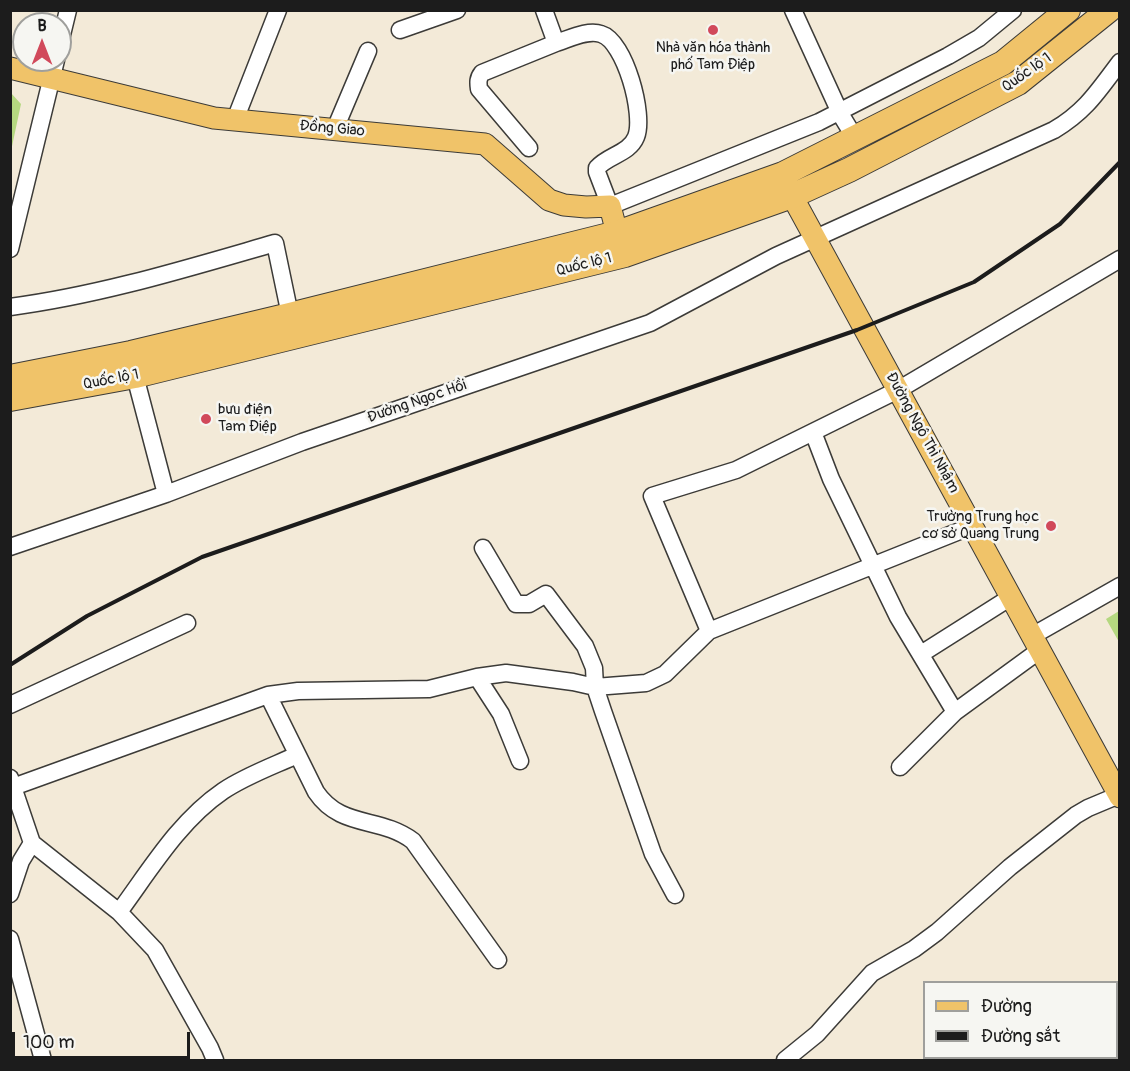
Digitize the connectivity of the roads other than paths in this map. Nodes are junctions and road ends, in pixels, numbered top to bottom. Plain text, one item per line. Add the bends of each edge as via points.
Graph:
1 (278, 10) edge
2 (457, 10) edge
3 (544, 10) edge
4 (793, 10) edge
5 (1013, 10) edge
6 (1068, 10) edge
7 (1109, 10) edge
8 (400, 30) dead end
9 (556, 43) junction
10 (368, 51) dead end
11 (1119, 62) edge
12 (53, 72) edge
13 (64, 72) edge
14 (839, 111) junction
15 (235, 120) junction
16 (335, 129) junction
17 (855, 138) junction
18 (529, 148) dead end
19 (786, 186) junction
20 (610, 206) junction
21 (617, 233) junction
22 (815, 239) junction
23 (10, 249) edge
24 (1119, 259) edge
25 (10, 307) edge
26 (290, 315) junction
27 (135, 376) junction
28 (10, 377) edge
29 (898, 390) junction
30 (10, 399) edge
31 (813, 432) junction
32 (166, 494) junction
33 (972, 526) junction
34 (10, 547) edge
35 (483, 548) dead end
36 (873, 565) junction
37 (1119, 586) edge
38 (1011, 597) junction
39 (187, 623) dead end
40 (709, 631) junction
41 (1036, 643) junction
42 (921, 654) junction
43 (477, 677) junction
44 (595, 687) junction
45 (268, 695) junction
46 (10, 705) edge
47 (955, 712) junction
48 (297, 755) junction
49 (520, 761) dead end
50 (900, 767) dead end
51 (12, 782) edge
52 (1119, 796) edge
53 (32, 843) junction
54 (10, 894) edge
55 (675, 895) dead end
56 (119, 912) junction
57 (10, 939) edge
58 (498, 960) dead end
59 (18, 1004) edge
60 (43, 1060) edge
61 (215, 1060) edge
62 (785, 1060) edge

1 - 15 street
2 - 8 street
3 - 9 street
4 - 14 street
5 - 14 street via 969,44
6 - 17 highway, Quốc lộ 1 via 1003,63
7 - 19 highway, Quốc lộ 1 via 1018,83 849,170
9 - 18 street via 479,76 479,89
9 - 20 street via 592,32 609,38 616,45 637,100 637,135 631,145 597,168
10 - 16 street
11 - 22 street, Đường Ngọc Hồi via 1089,103 1054,130
12 - 23 street
13 - 15 main road, Đồng Giao via 214,118
14 - 17 street
14 - 20 street
15 - 16 main road, Đồng Giao
16 - 20 main road, Đồng Giao via 485,144 549,200 564,205
17 - 19 highway, Quốc lộ 1
19 - 21 highway, Quốc lộ 1
19 - 22 main road, Đường Ngô Thì Nhậm
19 - 27 highway, Quốc lộ 1 via 625,255
20 - 21 main road
21 - 26 highway, Quốc lộ 1
22 - 29 main road, Đường Ngô Thì Nhậm
22 - 32 street, Đường Ngọc Hồi via 650,323 302,442
24 - 29 street
25 - 26 street via 101,291 275,243
26 - 28 highway, Quốc lộ 1
27 - 30 highway, Quốc lộ 1
27 - 32 street
29 - 31 street
29 - 33 main road, Đường Ngô Thì Nhậm
31 - 36 street
31 - 40 street via 736,470 652,496
32 - 34 street, Đường Ngọc Hồi
33 - 36 street
33 - 38 main road, Đường Ngô Thì Nhậm
35 - 44 street via 516,604 529,604 546,594 585,646 594,668
36 - 40 street
36 - 42 street
37 - 41 street
38 - 41 main road, Đường Ngô Thì Nhậm
38 - 42 street
39 - 46 street
40 - 44 street via 665,674 646,682
41 - 47 street
41 - 52 main road, Đường Ngô Thì Nhậm
42 - 47 street
43 - 44 street via 506,673
43 - 45 street via 429,689
43 - 49 street via 501,714
44 - 55 street via 653,854
45 - 48 street
45 - 51 street
47 - 50 street
48 - 56 street via 224,790 200,809 181,828
48 - 58 street via 324,804 350,819 387,827 413,841
51 - 53 street
52 - 62 street via 1077,815 1010,867 937,932 872,974 817,1034
53 - 54 street
53 - 56 street
56 - 61 street via 155,950
57 - 59 street
59 - 60 street

